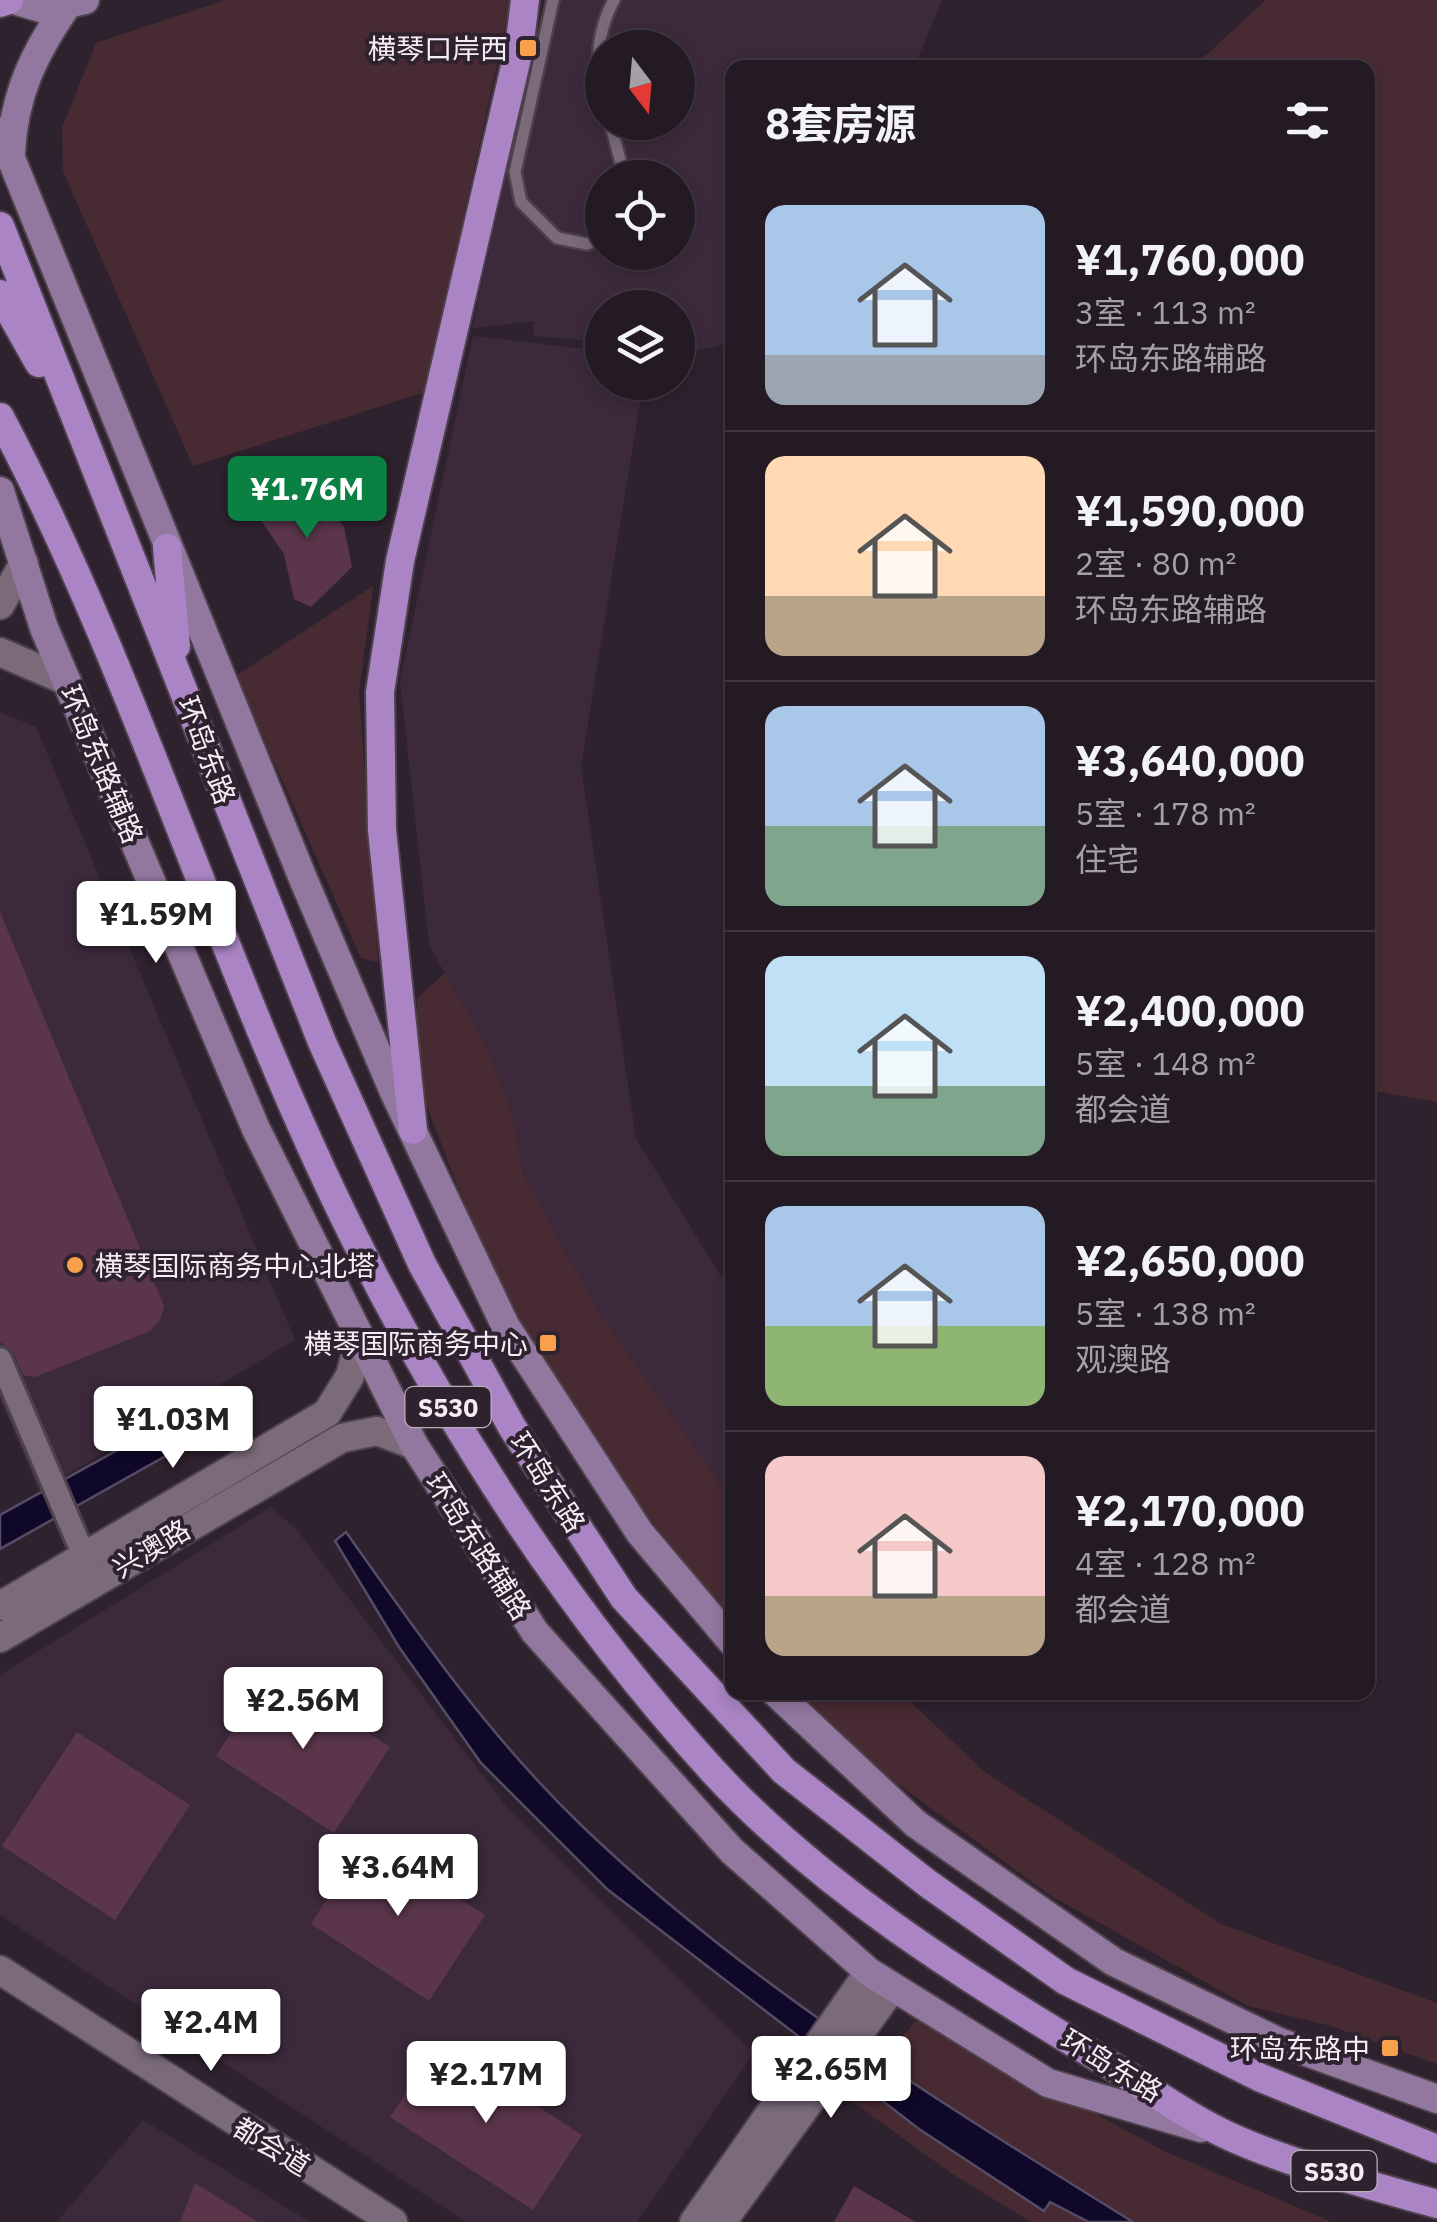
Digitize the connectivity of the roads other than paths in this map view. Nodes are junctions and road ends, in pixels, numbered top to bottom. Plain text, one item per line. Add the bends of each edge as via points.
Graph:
1 (11, 0) edge
2 (526, 0) edge
3 (553, 0) edge
4 (614, 0) edge
5 (0, 3) edge
6 (75, 4) edge
7 (600, 30) edge
8 (0, 131) edge
9 (10, 158) junction
10 (0, 226) edge
11 (585, 244) edge
12 (0, 294) edge
13 (0, 417) edge
14 (78, 429) junction
15 (0, 490) edge
16 (167, 548) junction
17 (24, 562) junction
18 (0, 605) edge
19 (0, 652) edge
20 (179, 677) junction
21 (67, 681) junction
22 (412, 1130) junction
23 (358, 1342) junction
24 (0, 1359) edge
25 (414, 1445) junction
26 (84, 1556) junction
27 (0, 1606) edge
28 (725, 1634) edge
29 (0, 1638) edge
30 (784, 1700) edge
31 (0, 1970) edge
32 (881, 1980) junction
33 (1437, 2100) edge
34 (1232, 2137) junction
35 (1437, 2149) edge
36 (1406, 2195) junction
37 (1437, 2204) edge
38 (1437, 2217) edge
39 (393, 2222) edge
40 (694, 2222) edge
41 (722, 2222) edge

1 - 5 main road
1 - 6 main road via 44,9
2 - 22 main road via 387,629 378,742
3 - 11 lane via 515,172 521,202 557,238
4 - 7 lane
6 - 9 main road via 41,42 22,82
8 - 9 main road
9 - 16 main road
10 - 14 main road, 环岛东路 / S530
12 - 14 main road
13 - 34 main road, 环岛东路 / S530 via 72,562 229,955 352,1232 454,1420 579,1608 715,1773 854,1899 1035,2019
14 - 20 main road, 环岛东路 / S530
15 - 17 main road, 环岛东路辅路
16 - 20 main road
16 - 22 main road
17 - 18 street
17 - 21 main road, 环岛东路辅路
19 - 21 street
20 - 35 main road, 环岛东路 / S530 via 322,1042 422,1264 512,1427 624,1598 784,1771 926,1883 1066,1980 1261,2078
21 - 23 main road, 环岛东路辅路 via 256,1129
22 - 28 main road via 513,1339 640,1532
23 - 25 main road, 环岛东路辅路
23 - 26 street, 兴澳路 via 350,1376 328,1414
24 - 26 street
25 - 29 street, 兴澳路 via 377,1431 342,1438
25 - 32 main road, 环岛东路辅路 via 535,1632 732,1851
26 - 27 street, 兴澳路
30 - 33 main road via 916,1824 1114,1962 1279,2042
31 - 39 street, 都会道
32 - 34 main road, 环岛东路辅路 via 1048,2083
32 - 40 street
32 - 41 street
34 - 36 main road, 环岛东路 / S530
36 - 37 main road, 环岛东路 / S530
36 - 38 main road

